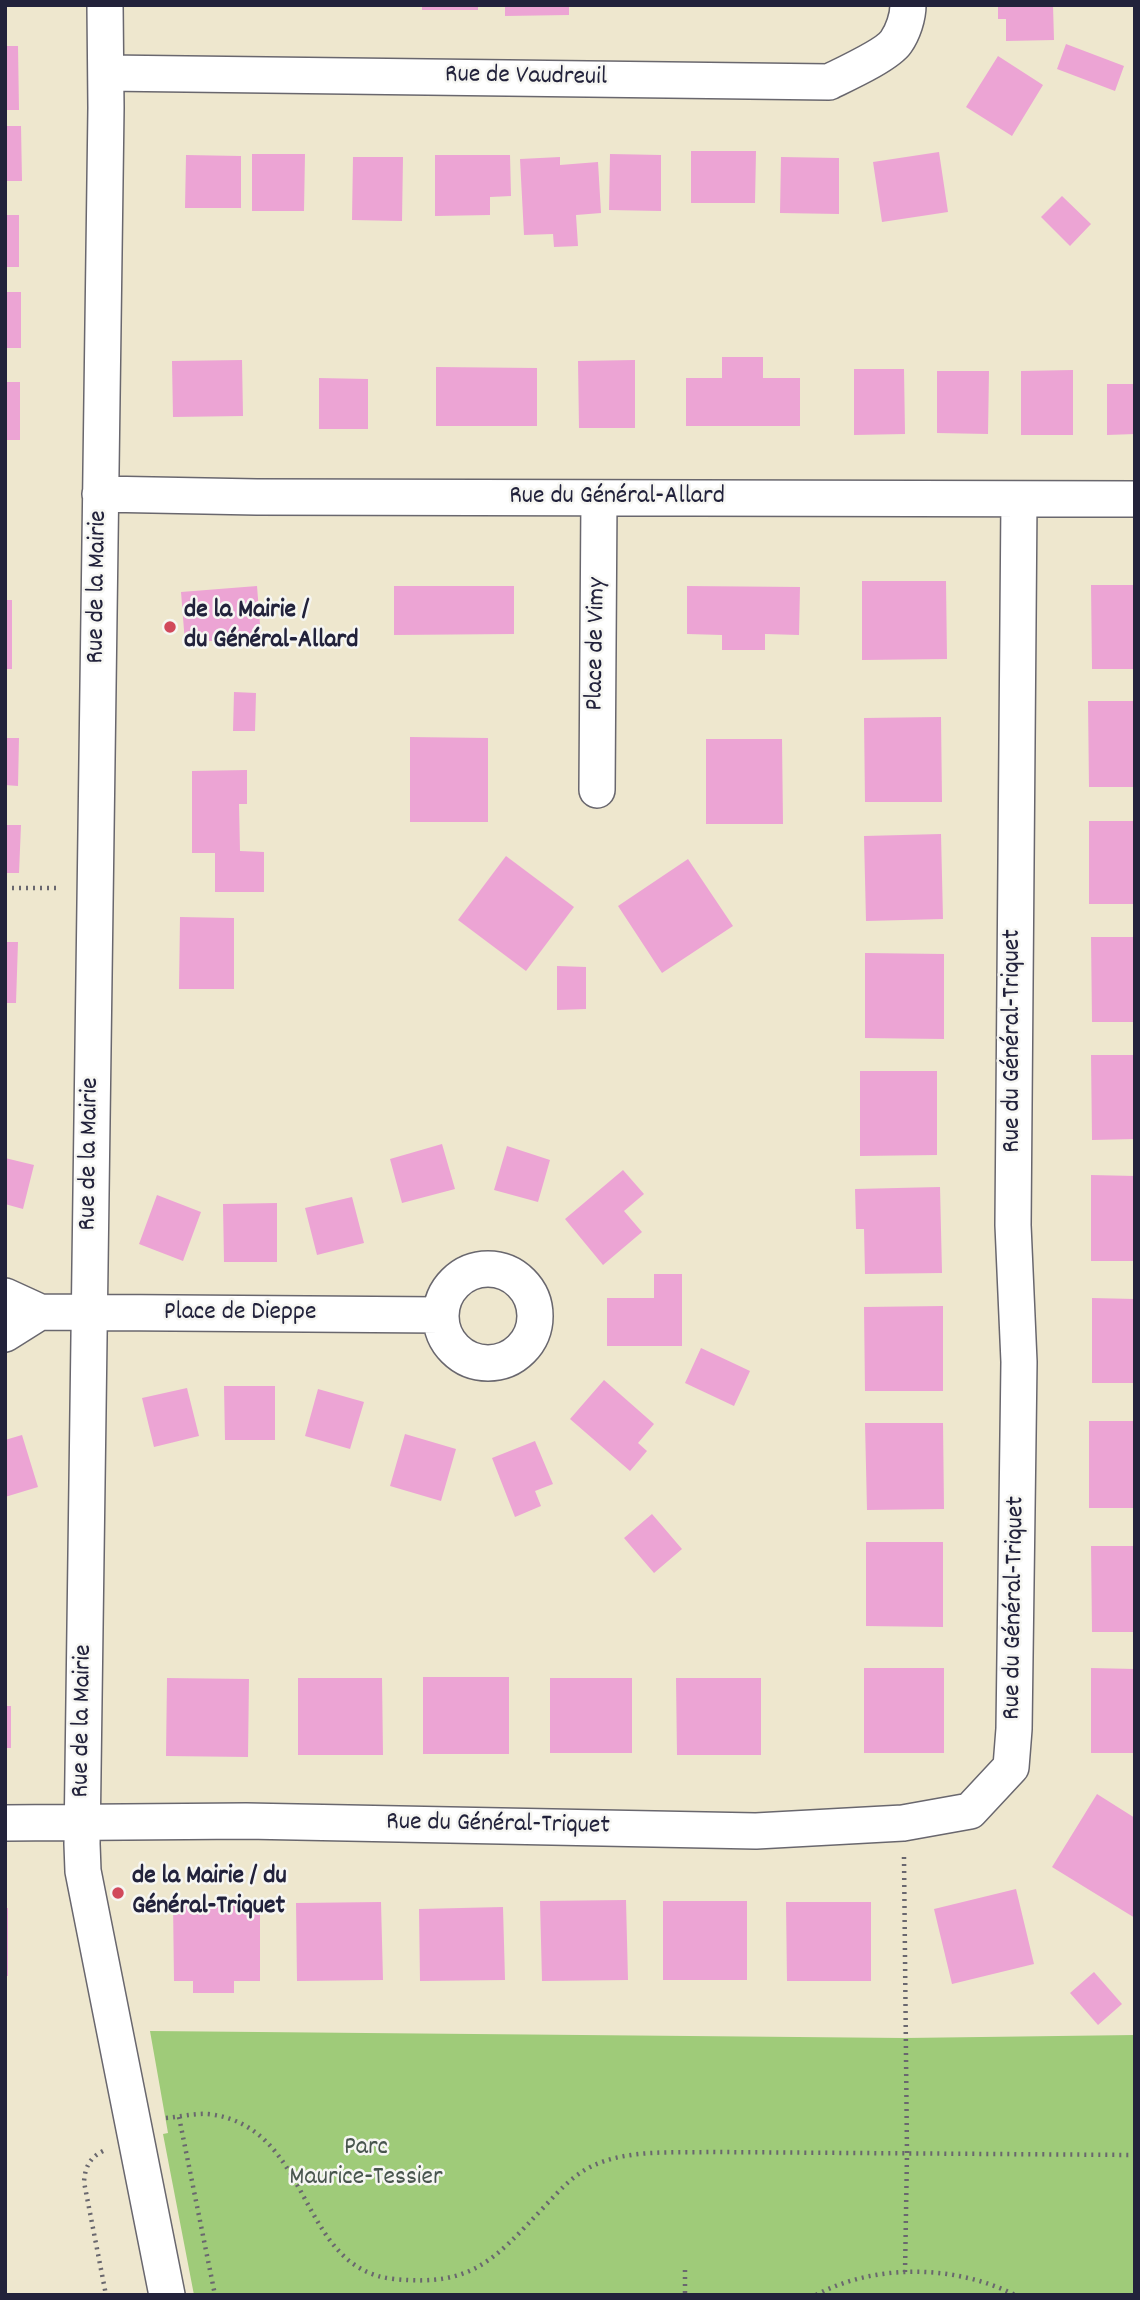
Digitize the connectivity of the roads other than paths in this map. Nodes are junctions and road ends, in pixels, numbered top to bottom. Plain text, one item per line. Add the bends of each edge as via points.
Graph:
1 (105, 5) edge
2 (908, 5) edge
3 (106, 74) junction
4 (100, 494) junction
5 (599, 498) junction
6 (1019, 499) junction
7 (1135, 499) edge
8 (597, 790) dead end
9 (5, 1296) edge
10 (40, 1312) junction
11 (89, 1312) junction
12 (440, 1315) dead end
13 (5, 1334) edge
14 (82, 1822) junction
15 (5, 1823) edge
16 (167, 2295) edge

1 - 3 street, Rue de la Mairie
2 - 3 street, Rue de Vaudreuil via 896,43 830,82
3 - 4 street, Rue de la Mairie
4 - 5 street, Rue du Général-Allard
4 - 11 street, Rue de la Mairie
5 - 6 street, Rue du Général-Allard
5 - 8 street, Place de Vimy
6 - 7 street, Rue du Général-Allard
6 - 14 street, Rue du Général-Triquet via 1013,1225 1019,1362 1011,1767 970,1811 903,1823 756,1831
9 - 10 street, Place de Dieppe
10 - 11 street, Place de Dieppe
10 - 13 street
11 - 12 street, Place de Dieppe
11 - 14 street, Rue de la Mairie
14 - 15 street, Rue du Général-Triquet
14 - 16 street, Rue de la Mairie via 83,1871

